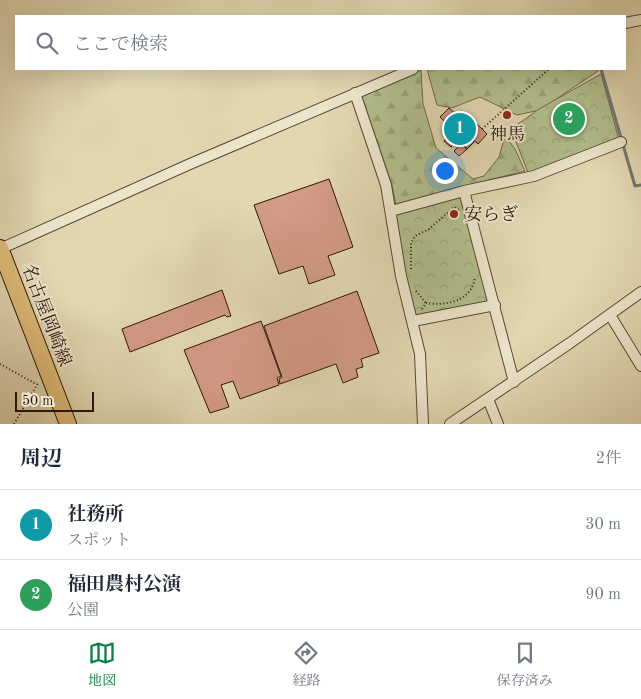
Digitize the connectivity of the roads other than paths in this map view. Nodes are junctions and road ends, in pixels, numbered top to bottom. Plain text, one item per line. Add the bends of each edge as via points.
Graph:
1 (641, 20) edge
2 (626, 23) edge
3 (411, 70) edge
4 (356, 93) junction
5 (621, 142) dead end
6 (464, 191) junction
7 (391, 211) junction
8 (0, 249) edge
9 (641, 292) edge
10 (495, 305) junction
11 (610, 315) junction
12 (413, 321) junction
13 (641, 366) edge
14 (514, 382) junction
15 (488, 399) junction
16 (68, 424) edge
17 (423, 424) edge
18 (450, 424) edge
19 (498, 424) edge

1 - 2 street
3 - 4 street
4 - 7 street via 386,185
4 - 8 street
5 - 6 street via 534,176
6 - 7 street
6 - 10 street
7 - 12 street via 401,276
8 - 16 main road, 名古屋岡崎線
9 - 11 street
10 - 12 street
10 - 14 street
11 - 13 street
11 - 14 street
12 - 17 street via 420,354
14 - 15 street
15 - 18 street
15 - 19 street

